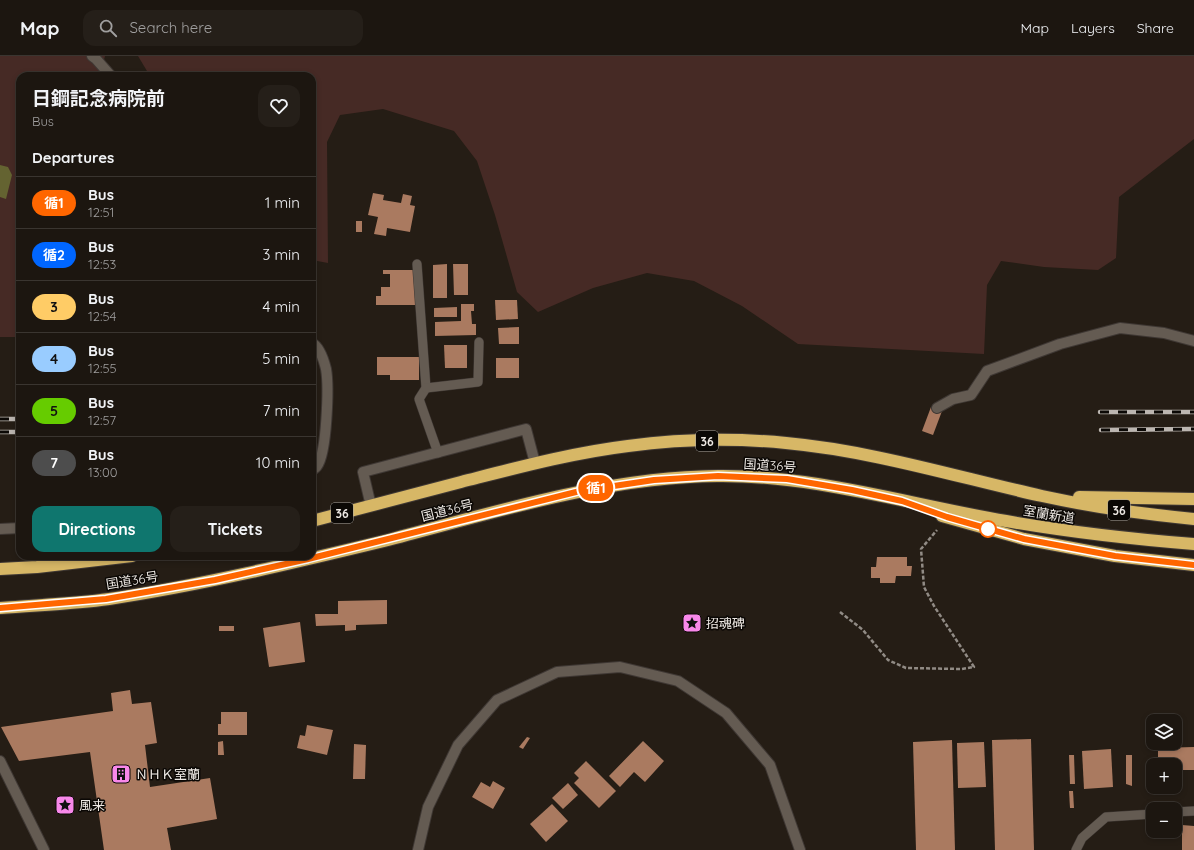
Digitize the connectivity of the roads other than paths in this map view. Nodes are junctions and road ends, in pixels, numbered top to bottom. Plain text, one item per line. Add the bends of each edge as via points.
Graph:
1 (92, 56) edge
2 (107, 72) edge
3 (417, 264) dead end
4 (1194, 341) edge
5 (479, 342) dead end
6 (316, 346) edge
7 (426, 388) junction
8 (937, 408) dead end
9 (438, 453) junction
10 (535, 463) junction
11 (316, 467) edge
12 (1044, 496) junction
13 (1194, 499) edge
14 (902, 501) junction
15 (371, 506) junction
16 (1194, 519) edge
17 (316, 520) edge
18 (16, 528) edge
19 (0, 529) edge
20 (1194, 544) edge
21 (316, 557) edge
22 (98, 560) edge
23 (304, 560) edge
24 (1194, 565) edge
25 (0, 569) edge
26 (0, 608) edge
27 (0, 761) edge
28 (1194, 811) edge
29 (1182, 812) edge
30 (1146, 814) edge
31 (44, 850) edge
32 (418, 850) edge
33 (800, 850) edge
34 (1076, 850) edge

1 - 2 street
3 - 7 lane
4 - 8 street via 1164,333 1120,328 1060,344 987,371 972,395 954,399
5 - 7 lane via 478,382
6 - 11 street via 326,370 327,397 324,447
7 - 9 lane via 420,399
9 - 10 street via 526,429
9 - 15 street via 363,472
10 - 12 highway, 国道36号 / 36 via 629,446 679,441 741,440 837,450 906,463
10 - 15 highway, 国道36号 / 36
12 - 13 highway
12 - 16 highway, 室蘭新道 / 36 via 1100,507
14 - 20 highway, 室蘭新道 / 36 via 1093,534
14 - 21 highway, 国道36号 / 36 via 787,479 718,476 654,480 580,491
14 - 24 highway via 1024,539 1115,556
15 - 17 highway, 国道36号 / 36
18 - 19 street
22 - 25 highway, 国道36号
23 - 26 highway, 国道36号 / 36 via 215,580 106,599
27 - 31 street
28 - 29 lane
30 - 34 lane via 1106,817 1082,838
32 - 33 street via 428,807 458,744 497,700 557,672 620,667 678,681 726,713 770,765

